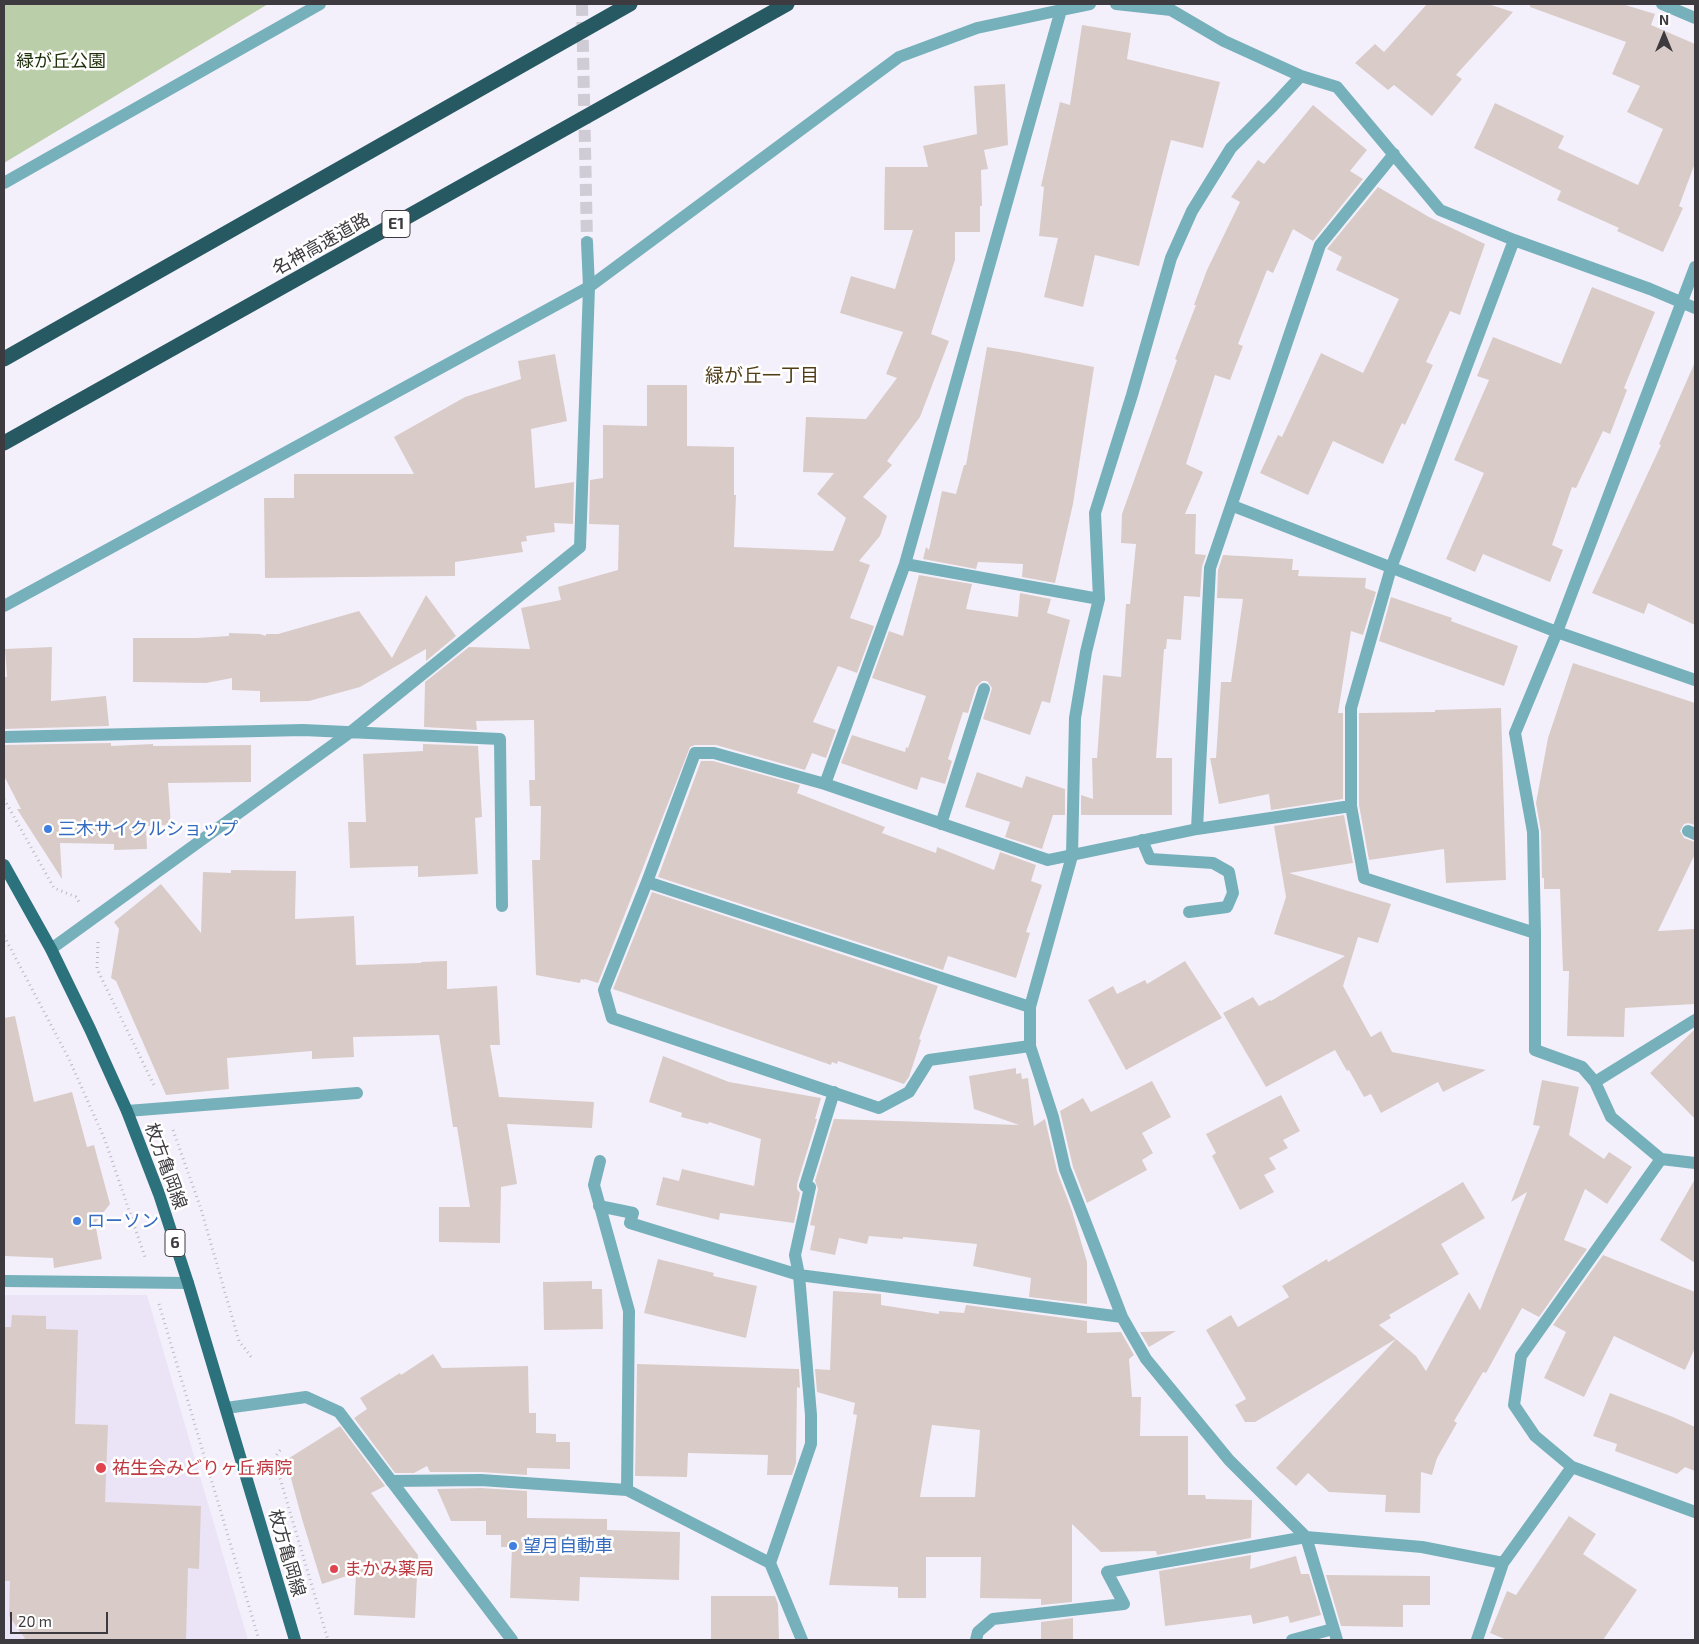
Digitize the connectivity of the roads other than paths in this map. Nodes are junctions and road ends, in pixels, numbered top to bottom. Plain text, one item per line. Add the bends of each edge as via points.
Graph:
1 (320, 4) edge
2 (630, 4) edge
3 (787, 4) edge
4 (1090, 4) edge
5 (1116, 4) edge
6 (1662, 4) edge
7 (1061, 10) junction
8 (1695, 18) edge
9 (1301, 76) junction
10 (1394, 154) junction
11 (4, 183) edge
12 (1514, 240) junction
13 (587, 242) tunnel mouth
14 (1695, 267) edge
15 (589, 287) junction
16 (1682, 303) junction
17 (1695, 308) edge
18 (4, 359) edge
19 (4, 443) edge
20 (1232, 506) junction
21 (905, 564) junction
22 (1391, 568) junction
23 (1098, 599) junction
24 (4, 606) edge
25 (1557, 632) junction
26 (1695, 680) edge
27 (984, 689) dead end
28 (352, 731) junction
29 (4, 737) edge
30 (825, 784) junction
31 (1352, 806) junction
32 (941, 824) junction
33 (1198, 829) junction
34 (1142, 840) junction
35 (1072, 856) junction
36 (4, 865) edge
37 (647, 882) junction
38 (502, 906) dead end
39 (1189, 912) dead end
40 (1535, 933) junction
41 (51, 949) junction
42 (1030, 1007) junction
43 (1695, 1020) edge
44 (1030, 1046) junction
45 (1595, 1082) junction
46 (834, 1092) junction
47 (357, 1093) dead end
48 (127, 1111) junction
49 (1661, 1159) junction
50 (600, 1161) dead end
51 (1695, 1164) edge
52 (599, 1206) junction
53 (800, 1276) junction
54 (4, 1281) edge
55 (188, 1283) junction
56 (1122, 1317) junction
57 (226, 1408) junction
58 (1572, 1467) junction
59 (391, 1481) junction
60 (627, 1490) junction
61 (1695, 1512) edge
62 (1306, 1536) junction
63 (1503, 1563) junction
64 (770, 1564) junction
65 (1335, 1635) edge
66 (295, 1640) edge
67 (512, 1640) edge
68 (802, 1640) edge
69 (976, 1640) edge
70 (1292, 1640) edge
71 (1477, 1640) edge

1 - 11 street
2 - 18 highway
3 - 19 highway, 名神高速道路 / E1
4 - 7 street
5 - 9 street via 1171,10 1224,40
6 - 8 street
7 - 15 street via 977,28 899,57
7 - 21 street
9 - 10 street via 1337,87
9 - 23 street via 1231,148 1192,211 1171,258 1135,386 1094,513
10 - 12 street via 1440,210
10 - 20 street via 1320,244
12 - 16 street
12 - 22 street
13 - 15 street
14 - 16 street
15 - 24 street
15 - 28 street via 580,546
16 - 17 street
16 - 25 street
20 - 22 street
20 - 33 street via 1210,568
21 - 23 street
21 - 30 street
22 - 25 street
22 - 31 street via 1351,708
23 - 35 street via 1075,718
25 - 26 street
25 - 40 street via 1515,733 1532,832
27 - 32 street
28 - 29 street
28 - 38 street via 500,739
28 - 41 street
30 - 32 street
30 - 37 street via 714,753 695,753
31 - 33 street
31 - 40 street via 1364,878
32 - 35 street via 1048,860
33 - 34 street
34 - 35 street
34 - 39 street via 1150,859 1213,863 1230,872 1234,893 1227,907
35 - 42 street
36 - 41 main road, 枚方亀岡線 / 6
37 - 42 street
37 - 46 street via 604,990 612,1018
40 - 45 street via 1535,1050 1582,1067
41 - 48 main road, 枚方亀岡線 / 6
42 - 44 street
43 - 45 street
44 - 46 street via 930,1060 909,1092 879,1108
44 - 56 street via 1053,1117 1065,1169
45 - 49 street via 1611,1117
46 - 53 street via 805,1186 810,1187 796,1255
47 - 48 street
48 - 55 main road, 枚方亀岡線 / 6
49 - 51 street
49 - 58 street via 1521,1356 1514,1405 1535,1436
50 - 52 street via 594,1185
52 - 53 street via 633,1213 630,1223
52 - 60 street via 629,1311
53 - 56 street
53 - 64 street via 811,1444
54 - 55 street
55 - 57 main road, 枚方亀岡線 / 6
56 - 62 street via 1146,1360 1230,1460
57 - 59 street via 306,1397 322,1403 339,1412
57 - 66 main road, 枚方亀岡線 / 6
58 - 61 street
58 - 63 street
59 - 60 street via 481,1480
59 - 67 street
60 - 64 street
62 - 63 street via 1422,1547
62 - 65 street
62 - 69 street via 1107,1572 1124,1604 993,1619 978,1632
63 - 71 street
64 - 68 street
65 - 70 street

